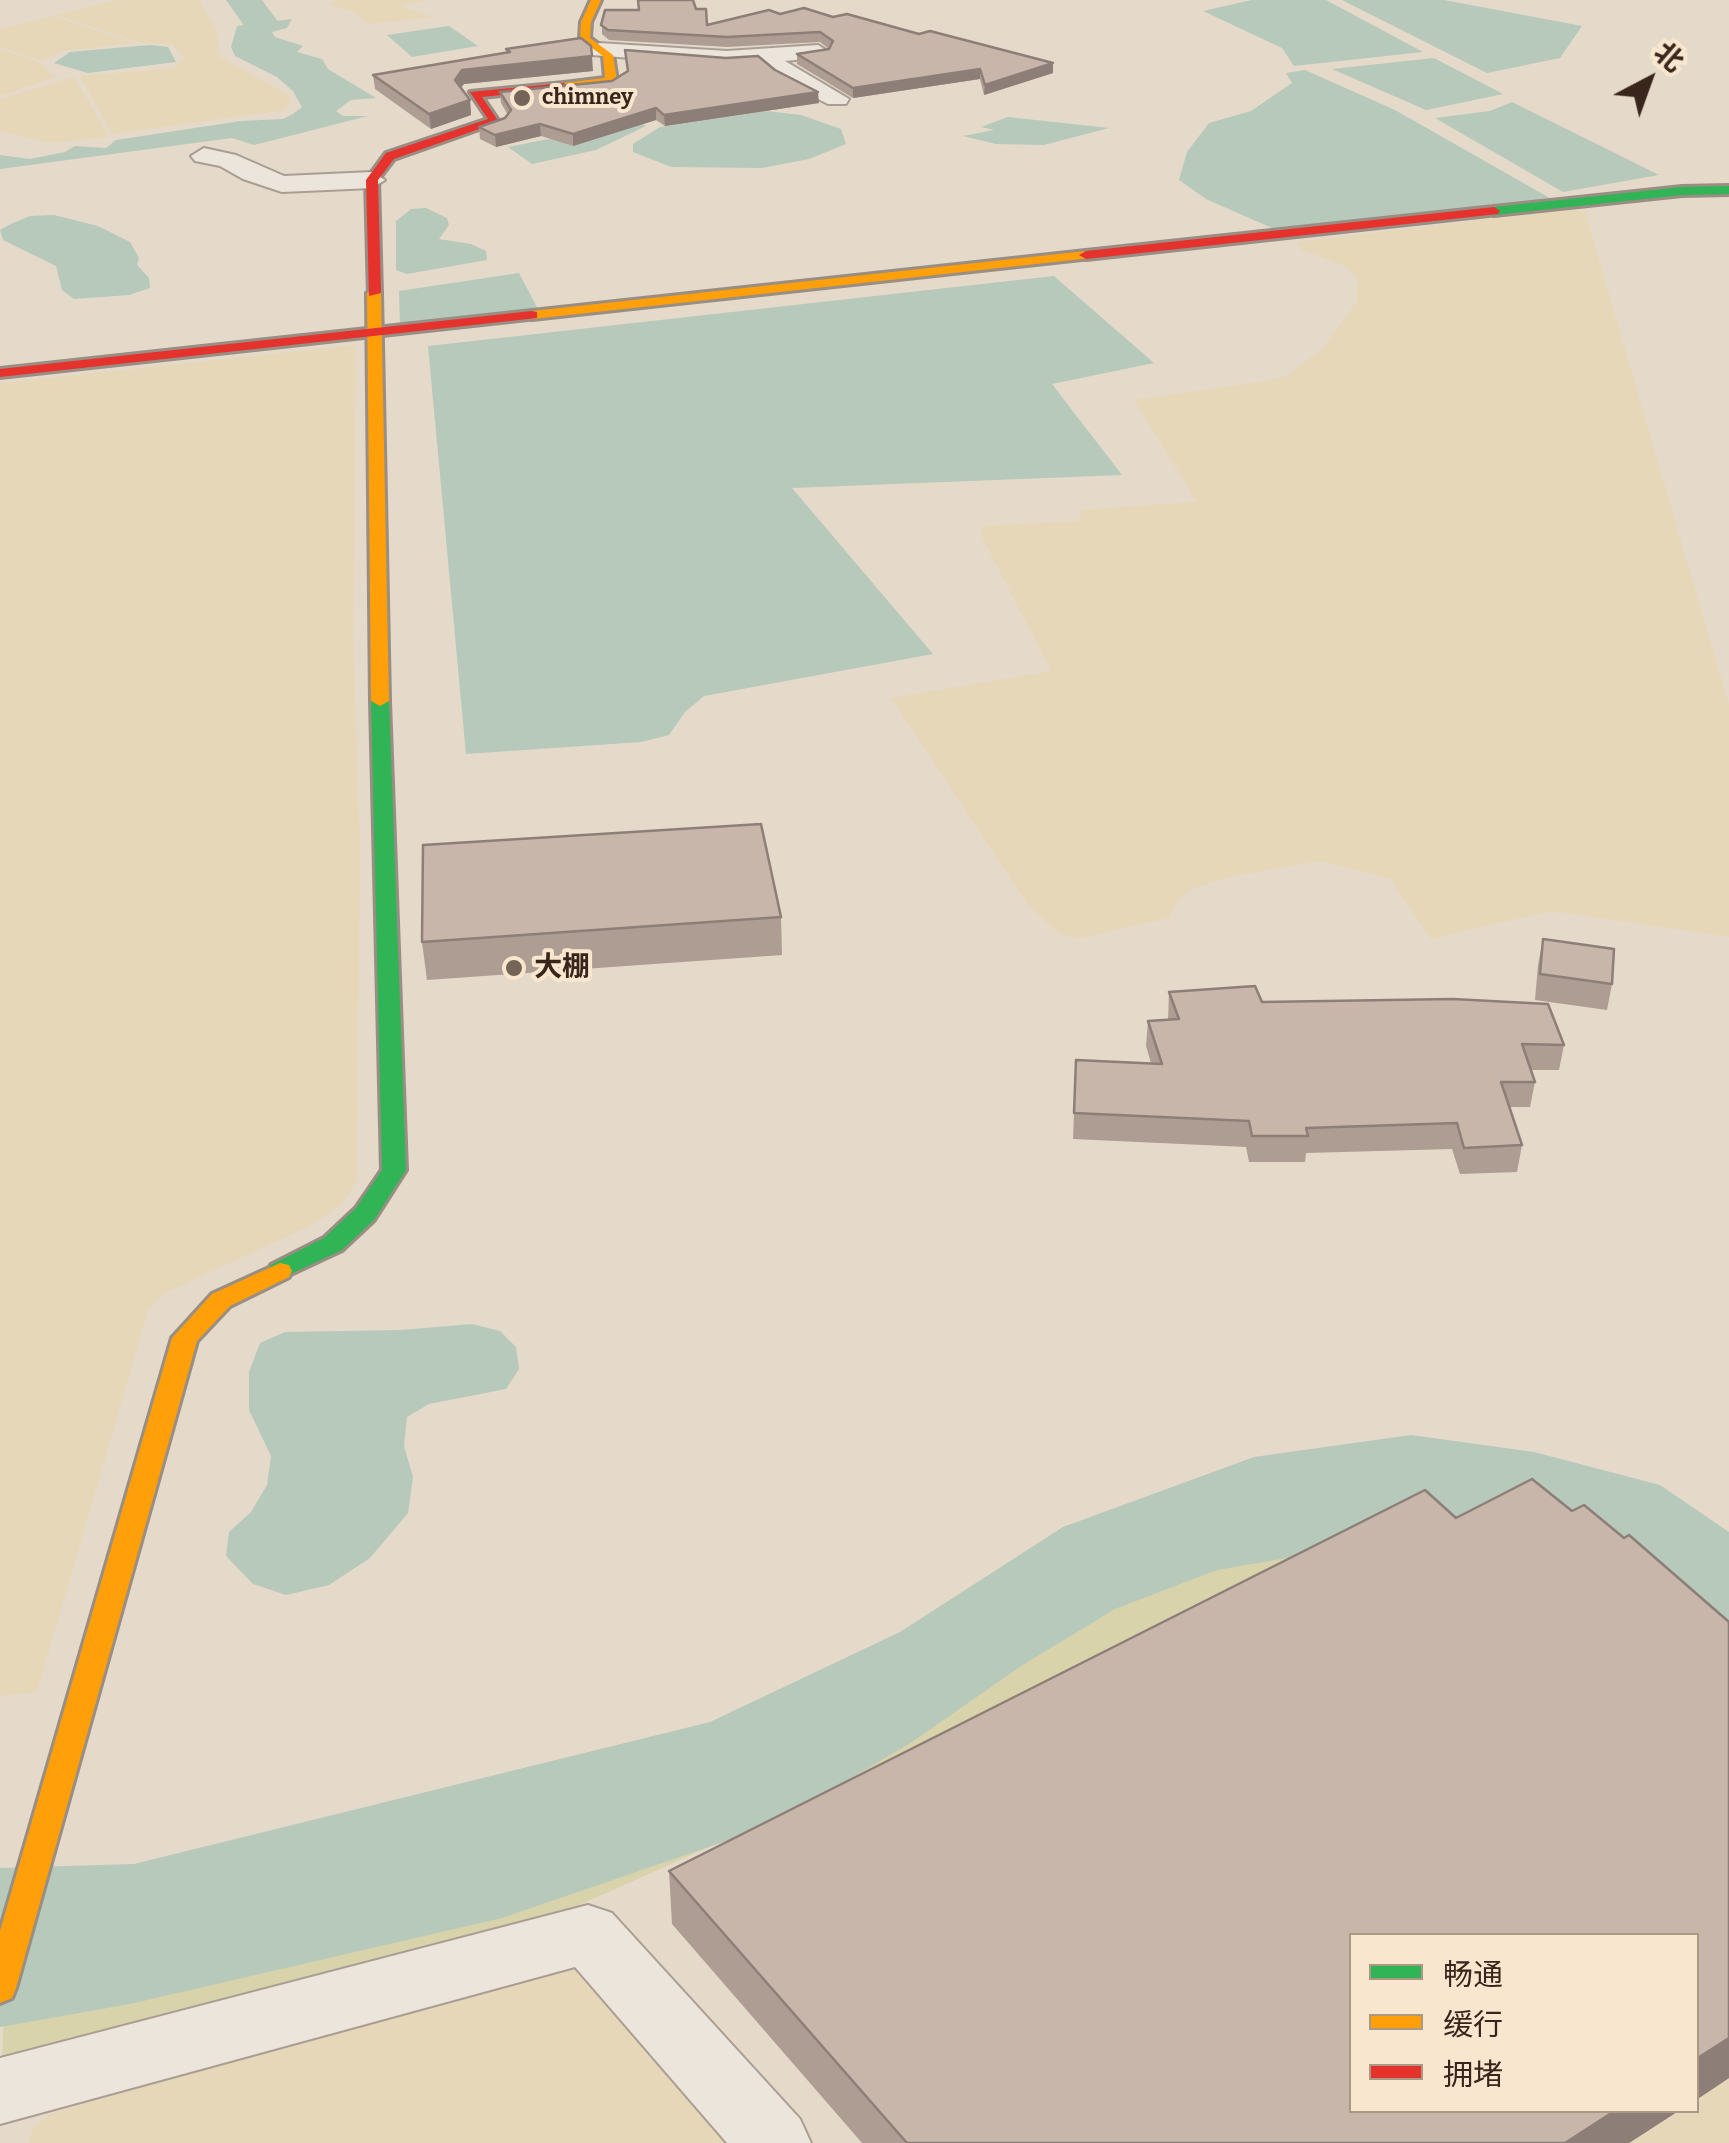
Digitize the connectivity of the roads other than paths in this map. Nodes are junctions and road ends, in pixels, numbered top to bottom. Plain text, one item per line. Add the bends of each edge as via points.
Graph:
1 (596, 0) edge
2 (599, 50) junction
3 (818, 52) edge
4 (766, 56) junction
5 (837, 99) dead end
6 (204, 156) dead end
7 (372, 180) junction
8 (1729, 190) edge
9 (372, 333) junction
10 (0, 372) edge
11 (0, 1988) edge
12 (0, 2091) edge
13 (774, 2143) edge

1 - 2 street via 584,39
2 - 4 street
2 - 7 street via 608,55 611,81 474,94 495,120 390,156
3 - 4 street
4 - 5 street
6 - 7 street via 282,184
7 - 9 street
8 - 9 street
9 - 10 street
9 - 11 street via 394,1170 365,1214 333,1244 220,1300 185,1338
12 - 13 street via 588,1934

